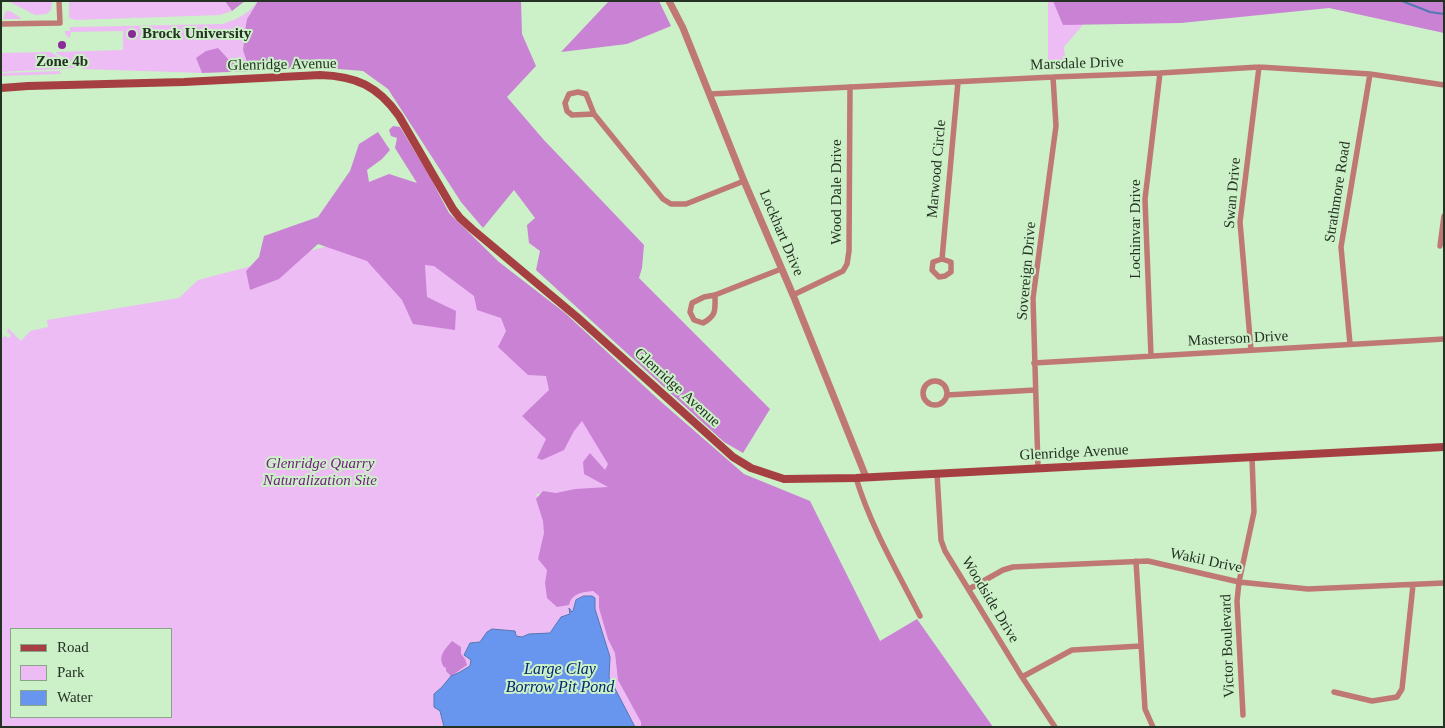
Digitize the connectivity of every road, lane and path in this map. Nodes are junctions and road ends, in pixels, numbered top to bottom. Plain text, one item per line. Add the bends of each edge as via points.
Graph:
1 (60, 1) edge
2 (670, 1) edge
3 (1, 24) edge
4 (1259, 67) junction
5 (1160, 73) junction
6 (1370, 74) junction
7 (1053, 77) junction
8 (958, 82) junction
9 (1444, 86) edge
10 (850, 87) junction
11 (2, 88) edge
12 (710, 94) junction
13 (594, 114) junction
14 (744, 181) junction
15 (1444, 216) edge
16 (1440, 246) dead end
17 (942, 259) dead end
18 (781, 269) junction
19 (793, 295) junction
20 (715, 296) junction
21 (1444, 339) edge
22 (1350, 344) junction
23 (1251, 350) junction
24 (1151, 356) junction
25 (1034, 363) junction
26 (1035, 390) junction
27 (947, 395) junction
28 (1444, 447) edge
29 (1252, 457) junction
30 (1038, 468) junction
31 (938, 474) junction
32 (866, 477) junction
33 (856, 478) junction
34 (1136, 561) junction
35 (1239, 582) junction
36 (1444, 583) edge
37 (1413, 585) junction
38 (969, 589) junction
39 (920, 616) dead end
40 (1141, 646) junction
41 (1022, 677) junction
42 (1334, 692) dead end
43 (1243, 715) dead end
44 (1055, 727) edge
45 (1153, 727) edge

1 - 3 street via 60,23
2 - 12 street, Lockhart Drive
4 - 5 street, Marsdale Drive
4 - 6 street, Marsdale Drive
4 - 23 street, Swan Drive via 1240,222
5 - 7 street, Marsdale Drive
5 - 24 street, Lochinvar Drive via 1145,199
6 - 9 street, Marsdale Drive
6 - 22 street, Strathmore Road via 1341,247
7 - 8 street, Marsdale Drive
7 - 25 street, Sovereign Drive via 1056,126 1034,298
8 - 10 street, Marsdale Drive
8 - 17 street, Marwood Circle
10 - 12 street, Marsdale Drive
10 - 19 street, Wood Dale Drive via 847,264 843,272
11 - 33 main road, Glenridge Avenue via 320,75 361,83 375,90 399,116 460,218 577,317 733,457 751,468 784,479
12 - 14 street, Lockhart Drive
13 - 13 street via 572,115 565,103 569,94 586,94
13 - 14 street via 663,199 671,204 686,204
14 - 18 street, Lockhart Drive
15 - 16 street
18 - 19 street, Lockhart Drive
18 - 20 street
19 - 32 street, Lockhart Drive
20 - 20 street via 712,318 703,323 694,320 690,312 692,303
21 - 22 street, Masterson Drive
22 - 23 street, Masterson Drive
23 - 24 street, Masterson Drive
24 - 25 street, Masterson Drive
25 - 26 street, Sovereign Drive
26 - 27 street
26 - 30 street, Sovereign Drive
27 - 27 street via 945,386 936,381 927,383 922,392 925,401 933,406 942,404
28 - 29 main road, Glenridge Avenue
29 - 30 main road, Glenridge Avenue
29 - 35 street, Victor Boulevard via 1254,512
30 - 31 main road, Glenridge Avenue
31 - 32 main road, Glenridge Avenue
31 - 38 street, Woodside Drive via 941,540
32 - 33 main road, Glenridge Avenue
33 - 39 street via 862,499
34 - 35 street, Wakil Drive
34 - 38 street, Wakil Drive via 1013,567
34 - 40 street
35 - 37 street, Wakil Drive via 1308,589
35 - 43 street, Victor Boulevard via 1237,601
36 - 37 street, Wakil Drive
37 - 42 street via 1402,689 1397,697 1372,701
38 - 41 street, Woodside Drive
40 - 41 street via 1072,650
40 - 45 street via 1146,709
41 - 44 street, Woodside Drive

